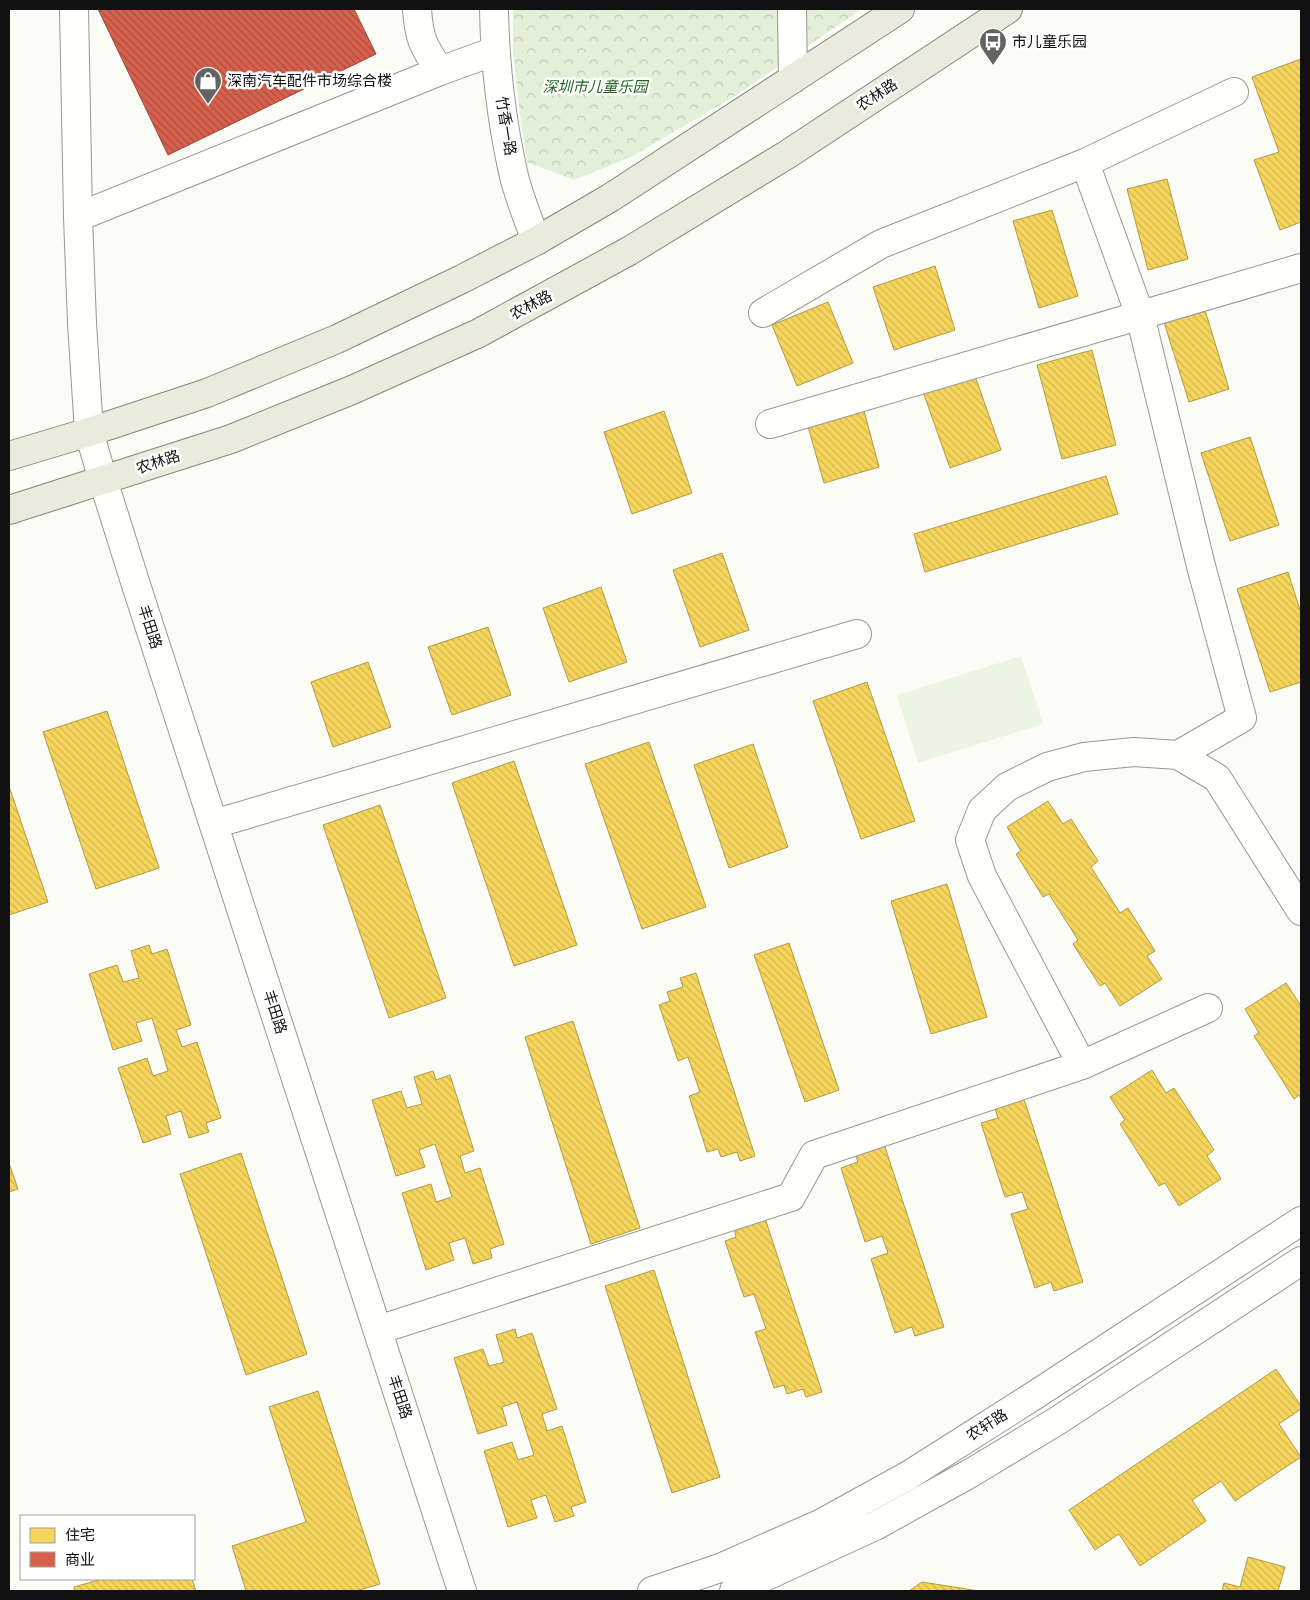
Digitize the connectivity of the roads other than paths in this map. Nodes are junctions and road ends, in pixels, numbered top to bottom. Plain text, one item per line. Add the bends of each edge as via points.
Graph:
1 (74, 9) edge
2 (417, 9) edge
3 (494, 9) edge
4 (792, 9) edge
5 (900, 9) edge
6 (1008, 9) edge
7 (495, 51) junction
8 (440, 71) junction
9 (793, 79) junction
10 (1234, 92) dead end
11 (1086, 163) junction
12 (78, 217) junction
13 (536, 241) junction
14 (1301, 268) edge
15 (763, 312) dead end
16 (1140, 315) junction
17 (770, 424) dead end
18 (89, 432) junction
19 (9, 456) edge
20 (102, 480) junction
21 (9, 510) edge
22 (857, 634) dead end
23 (1178, 755) junction
24 (214, 824) junction
25 (1301, 912) edge
26 (1208, 1008) dead end
27 (1082, 1065) junction
28 (1301, 1221) edge
29 (1301, 1261) edge
30 (378, 1330) junction
31 (462, 1591) edge
32 (652, 1591) edge
33 (734, 1591) edge

1 - 12 street, 丰田路
2 - 8 street via 421,41
3 - 7 street, 竹香一路
4 - 9 street
5 - 9 main road
6 - 20 main road, 农林路 via 788,154 629,251 479,333 231,439
7 - 8 street
7 - 13 street, 竹香一路 via 513,173
8 - 12 street
9 - 13 main road via 610,198
10 - 11 street
11 - 15 street via 881,244
11 - 16 street
12 - 18 street, 丰田路
13 - 18 main road via 337,339 207,393
14 - 16 street
16 - 17 street
16 - 23 street via 1242,718
18 - 19 main road
18 - 20 street, 丰田路
20 - 21 main road, 农林路
20 - 24 street, 丰田路
22 - 24 street
23 - 25 street via 1217,778
23 - 27 street via 1134,752 1084,758 1047,767 1007,787 982,810 970,840 982,876
24 - 30 street, 丰田路
26 - 27 street
27 - 30 street via 814,1155 791,1197
28 - 32 street, 农轩路 via 1044,1390 908,1474 822,1523 720,1568
29 - 33 street via 1057,1421 968,1474 875,1526
30 - 31 street, 丰田路

